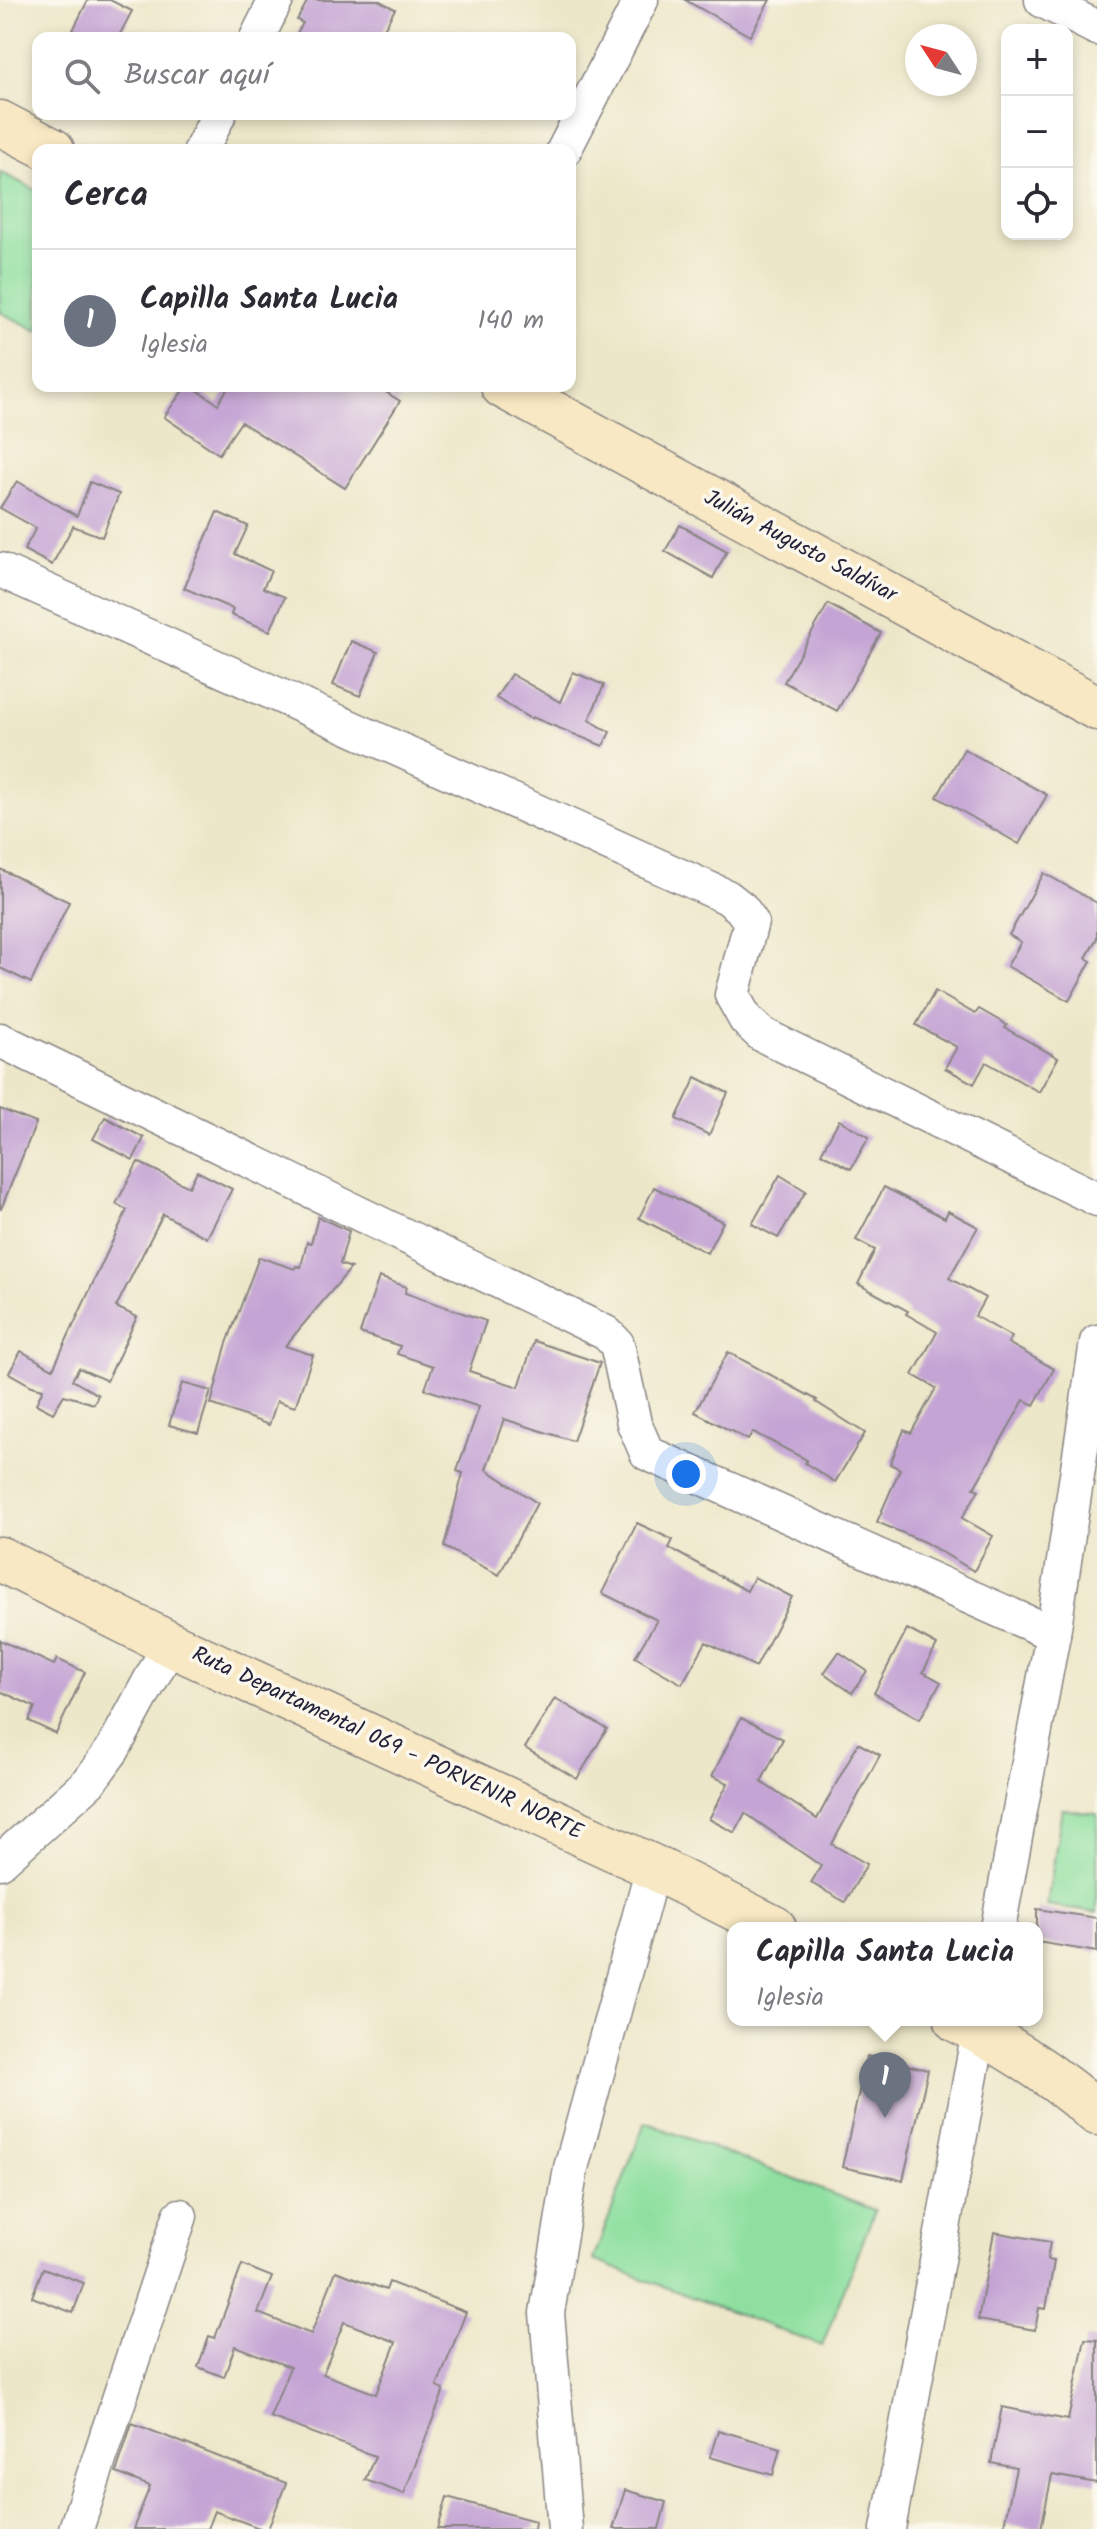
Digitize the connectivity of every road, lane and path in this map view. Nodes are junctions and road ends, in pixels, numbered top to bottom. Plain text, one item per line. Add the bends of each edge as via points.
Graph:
1 (276, 0) edge
2 (641, 0) edge
3 (1042, 0) edge
4 (1097, 28) edge
5 (260, 32) edge
6 (216, 120) edge
7 (0, 123) edge
8 (40, 144) edge
9 (204, 144) edge
10 (567, 144) edge
11 (514, 392) edge
12 (0, 570) edge
13 (1097, 708) edge
14 (0, 1040) edge
15 (1097, 1199) edge
16 (1097, 1342) edge
17 (0, 1559) edge
18 (1053, 1634) junction
19 (170, 1644) junction
20 (0, 1862) edge
21 (653, 1867) junction
22 (762, 1922) edge
23 (999, 1922) edge
24 (972, 2026) edge
25 (975, 2026) edge
26 (1097, 2113) edge
27 (180, 2216) dead end
28 (76, 2529) edge
29 (565, 2529) edge
30 (888, 2529) edge

1 - 5 street
2 - 10 street
3 - 4 street
6 - 9 street
7 - 8 main road
11 - 13 main road, Julián Augusto Saldívar
12 - 15 street via 727,897 751,922 732,995 761,1034
14 - 18 street via 606,1333 617,1344 634,1423 647,1453
16 - 18 street
17 - 19 main road, Ruta Departamental 069 - PORVENIR NORTE
18 - 23 street
19 - 20 street via 89,1782
19 - 21 main road, Ruta Departamental 069 - PORVENIR NORTE
21 - 22 main road, Ruta Departamental 069 - PORVENIR NORTE
21 - 29 street via 571,2168 547,2313
24 - 30 street
25 - 26 main road
27 - 28 street

